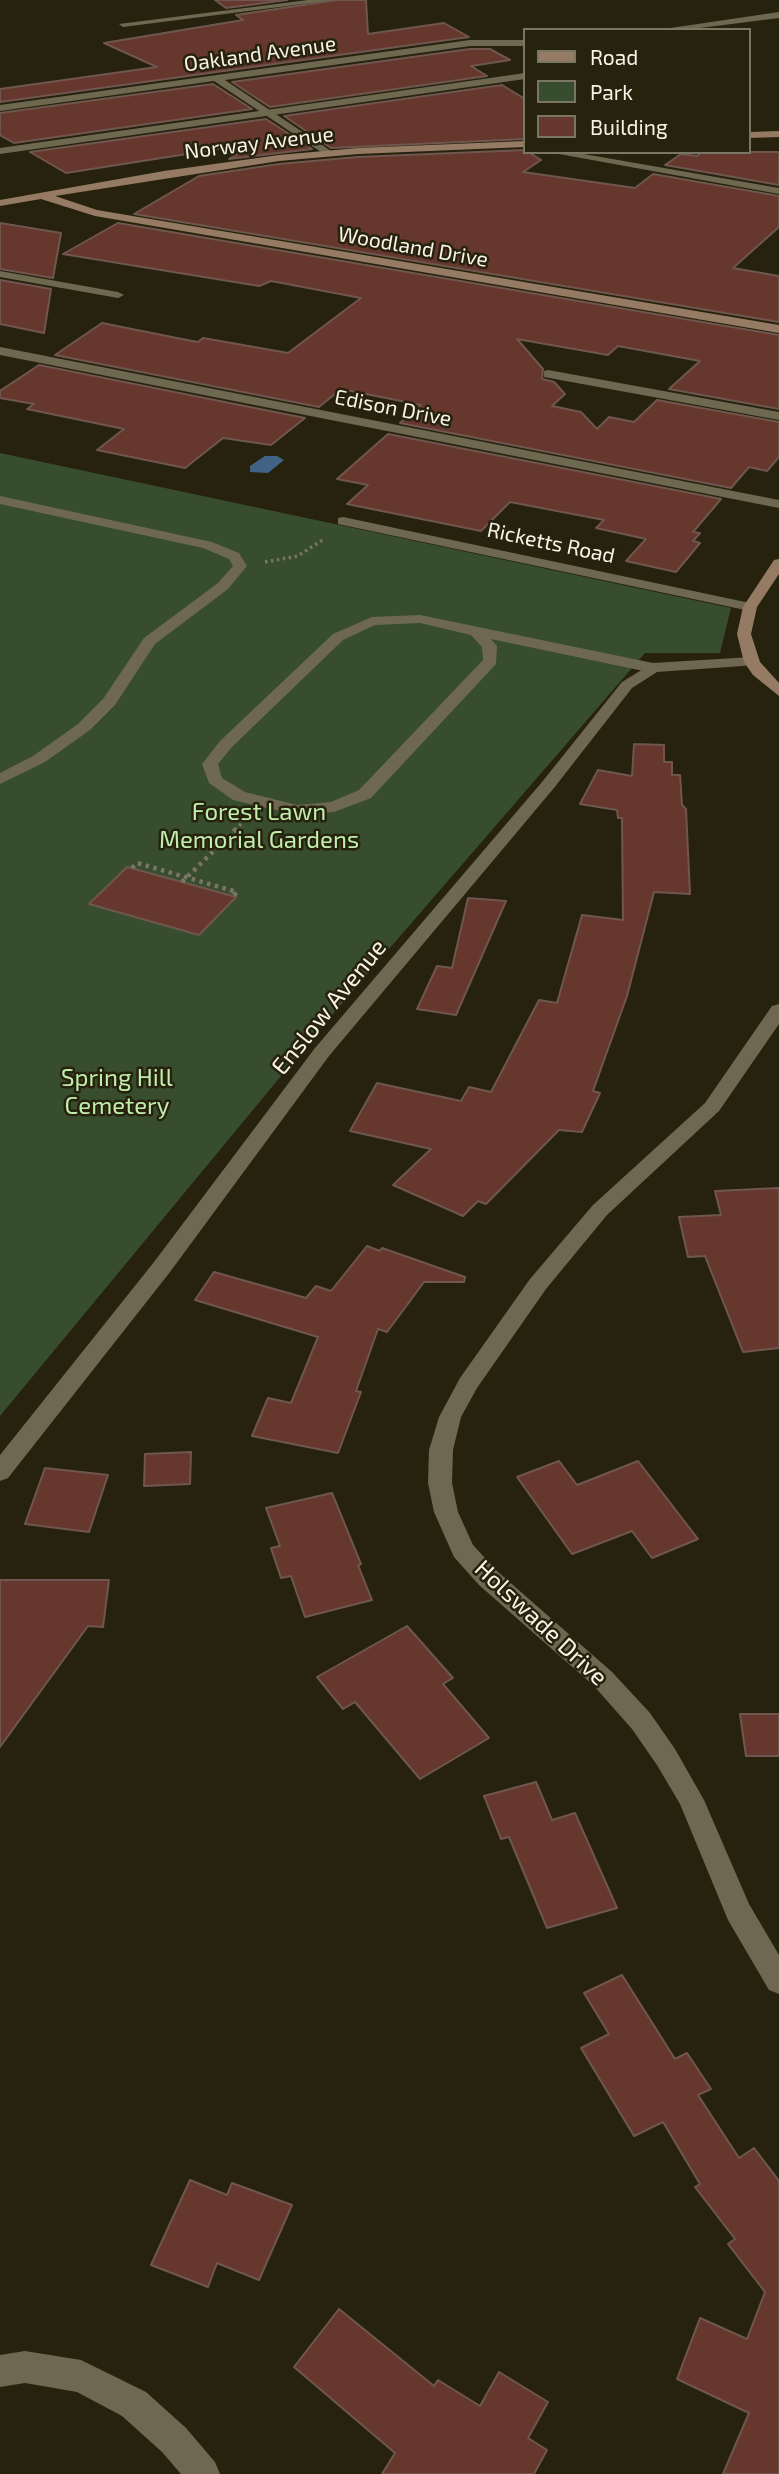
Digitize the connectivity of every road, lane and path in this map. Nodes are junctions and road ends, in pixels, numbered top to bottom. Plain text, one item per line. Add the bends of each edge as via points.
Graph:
1 (331, 0) edge
2 (779, 15) edge
3 (123, 24) dead end
4 (677, 28) edge
5 (524, 43) edge
6 (524, 76) edge
7 (216, 78) junction
8 (0, 108) edge
9 (269, 112) junction
10 (779, 134) edge
11 (751, 135) edge
12 (524, 144) edge
13 (0, 151) edge
14 (327, 153) junction
15 (565, 154) edge
16 (779, 191) edge
17 (43, 196) junction
18 (0, 203) edge
19 (0, 274) edge
20 (118, 295) dead end
21 (779, 329) edge
22 (0, 351) edge
23 (548, 374) dead end
24 (779, 416) edge
25 (0, 500) edge
26 (779, 503) edge
27 (350, 522) joint
28 (779, 562) edge
29 (240, 566) junction
30 (750, 607) junction
31 (477, 632) junction
32 (551, 649) junction
33 (491, 661) junction
34 (752, 662) junction
35 (653, 668) junction
36 (779, 691) edge
37 (0, 779) edge
38 (248, 817) dead end
39 (132, 868) dead end
40 (186, 877) junction
41 (182, 882) dead end
42 (233, 896) dead end
43 (779, 1010) edge
44 (0, 1472) edge
45 (779, 1981) edge
46 (0, 2371) edge
47 (204, 2474) edge

1 - 3 street
2 - 4 street
5 - 7 street, Oakland Avenue via 483,41
6 - 9 street
7 - 8 street, Oakland Avenue
7 - 9 street
9 - 13 street
9 - 14 street
10 - 11 street
12 - 14 street, Norway Avenue
14 - 17 street, Norway Avenue via 211,167
15 - 16 street
17 - 18 street, Norway Avenue
17 - 21 street, Woodland Drive via 95,212
19 - 20 street
22 - 26 street, Edison Drive
23 - 24 street
25 - 29 street via 208,545 234,556
27 - 29 path via 298,556
27 - 30 street, Ricketts Road
28 - 30 street
29 - 37 street via 223,586 149,640 109,702 84,727 39,759
30 - 34 street via 744,634
31 - 32 street
31 - 33 street via 489,646
31 - 33 street via 404,617 348,630 216,754 211,772 229,791 281,807 316,809 352,801 377,785
32 - 33 street via 516,652
32 - 35 street
34 - 35 street
34 - 36 street
35 - 44 street, Enslow Avenue via 627,685 322,1052 154,1278
38 - 40 path
39 - 40 path via 137,863
40 - 41 path
40 - 42 path via 237,892
43 - 45 street, Holswade Drive via 712,1107 600,1210 538,1284 450,1417 441,1450 440,1483 446,1512 463,1550 497,1587 603,1679 666,1757 691,1800 738,1911
46 - 47 street via 25,2367 81,2376 134,2404

